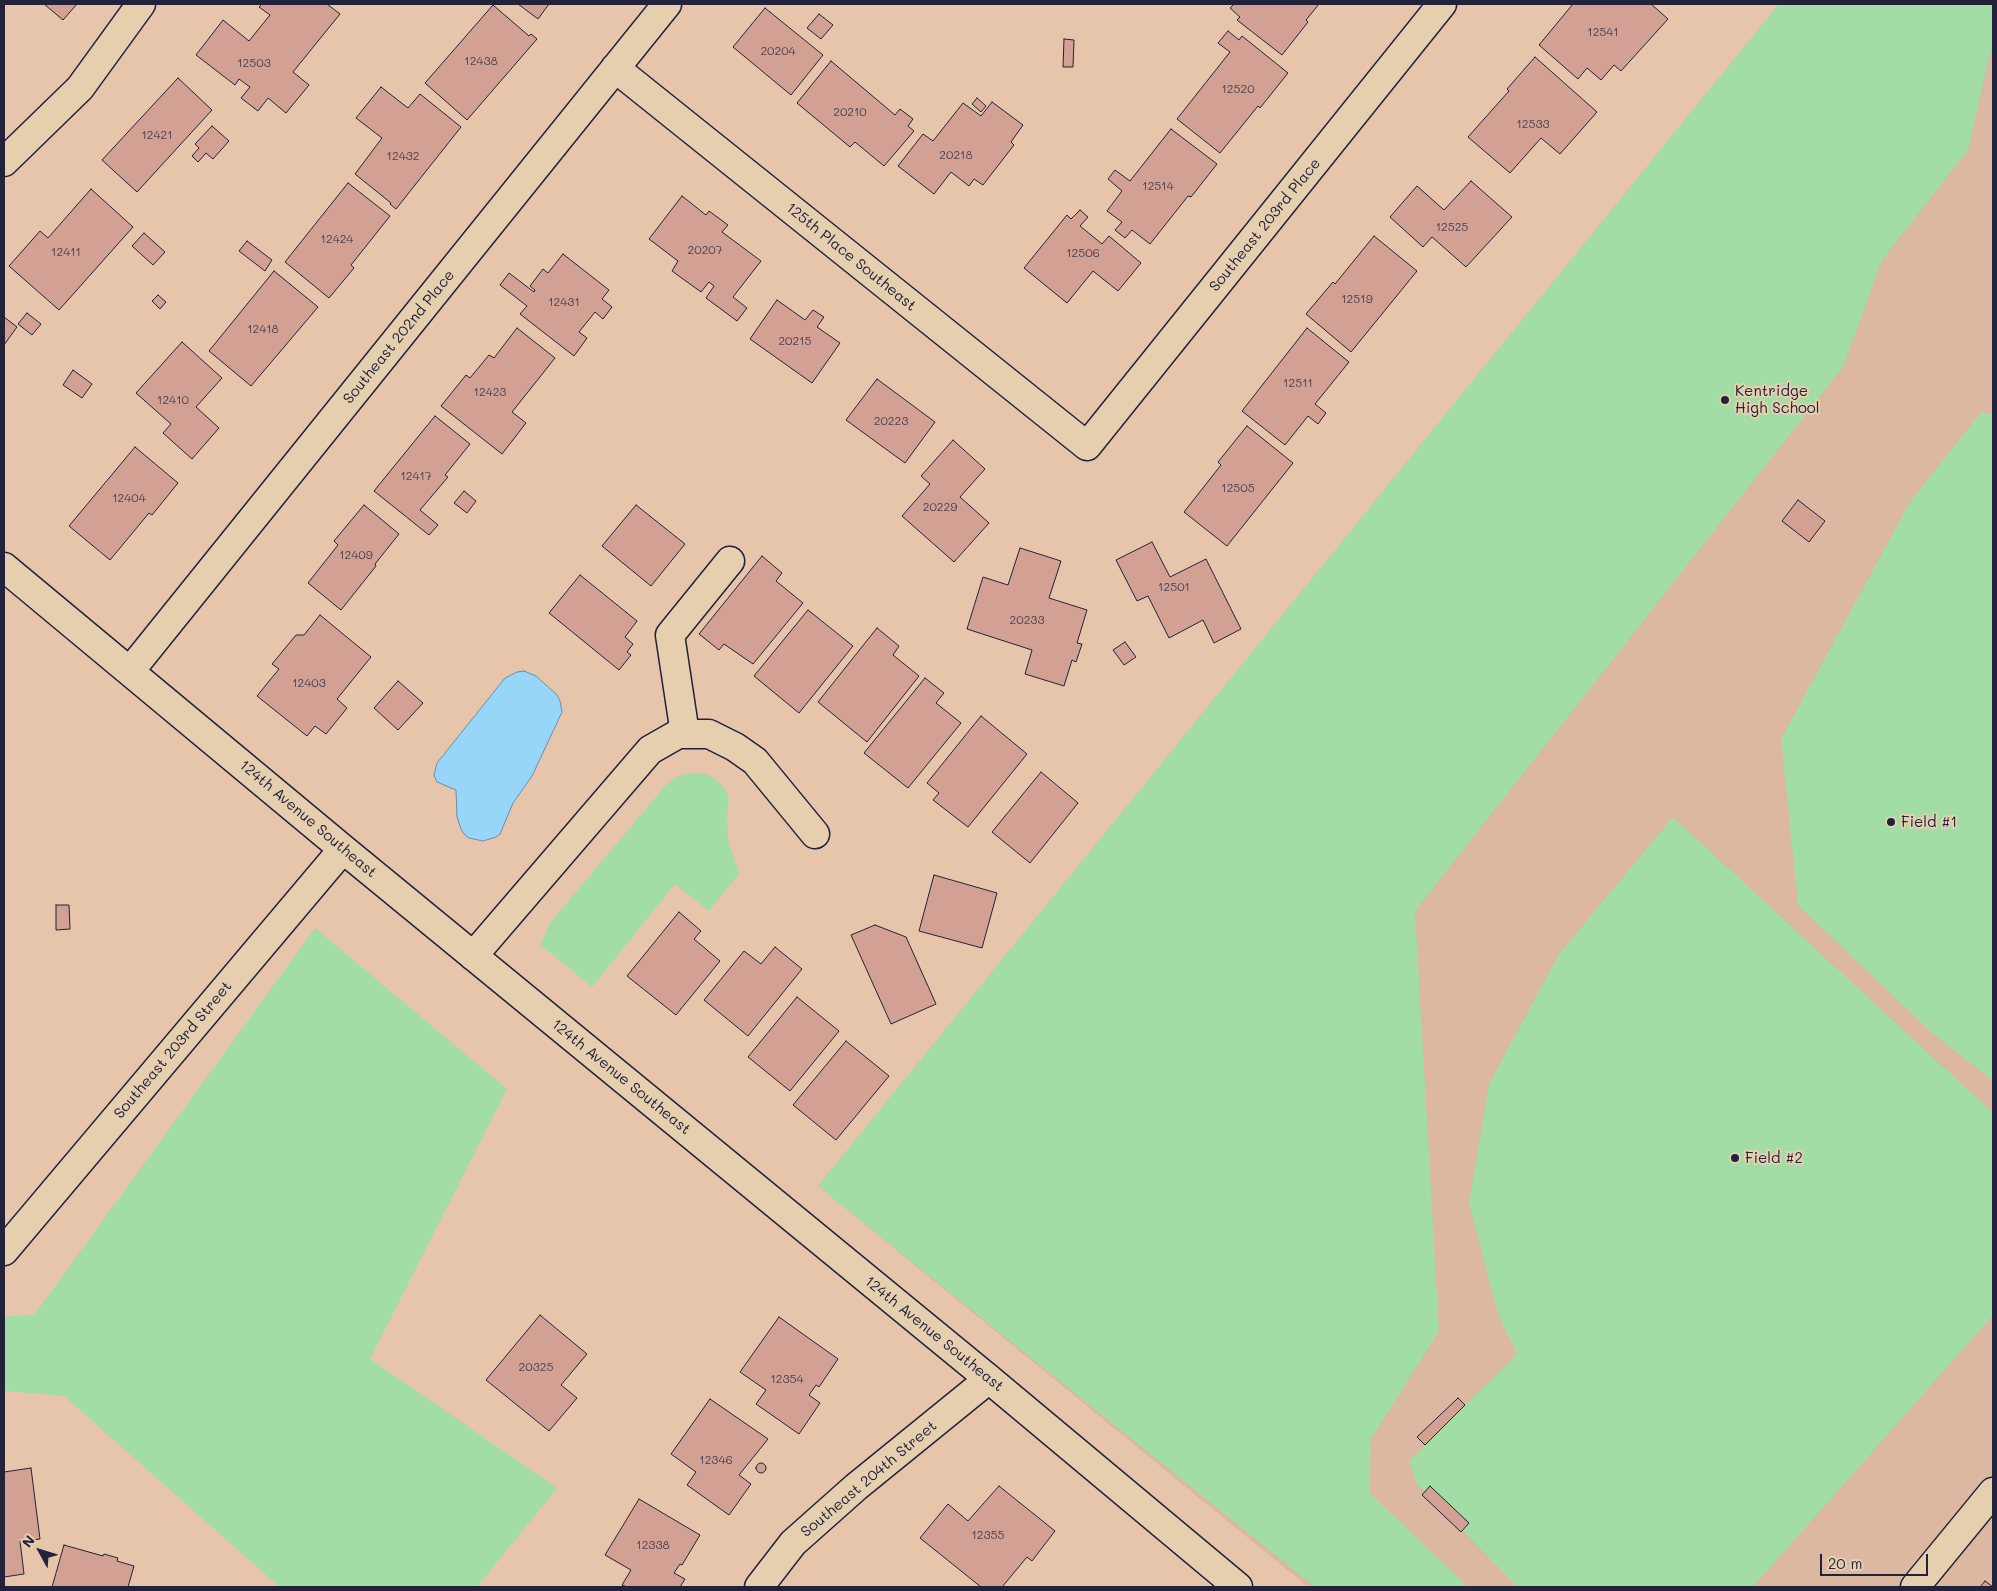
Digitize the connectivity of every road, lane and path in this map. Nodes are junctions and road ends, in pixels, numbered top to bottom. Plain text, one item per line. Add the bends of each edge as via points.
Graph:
1 (141, 4) edge
2 (667, 4) edge
3 (1442, 4) edge
4 (615, 68) junction
5 (4, 162) edge
6 (1087, 446) joint
7 (730, 561) dead end
8 (4, 567) edge
9 (130, 671) junction
10 (685, 734) junction
11 (815, 834) dead end
12 (342, 848) junction
13 (473, 956) junction
14 (4, 1251) edge
15 (989, 1379) junction
16 (1993, 1492) edge
17 (758, 1587) edge
18 (1238, 1587) edge
19 (1914, 1587) edge

1 - 5 street via 80,88
2 - 4 street, Southeast 202nd Place
3 - 6 street, Southeast 203rd Place
4 - 6 street, 125th Place Southeast
4 - 9 street, Southeast 202nd Place
7 - 10 street via 670,635
8 - 9 street, 124th Avenue Southeast
9 - 12 street, 124th Avenue Southeast
10 - 11 street via 709,734 755,761
10 - 13 street via 678,734 650,750
12 - 13 street, 124th Avenue Southeast
12 - 14 street, Southeast 203rd Street
13 - 15 street, 124th Avenue Southeast
15 - 17 street, Southeast 204th Street via 856,1487 793,1543
15 - 18 street, 124th Avenue Southeast
16 - 19 street

